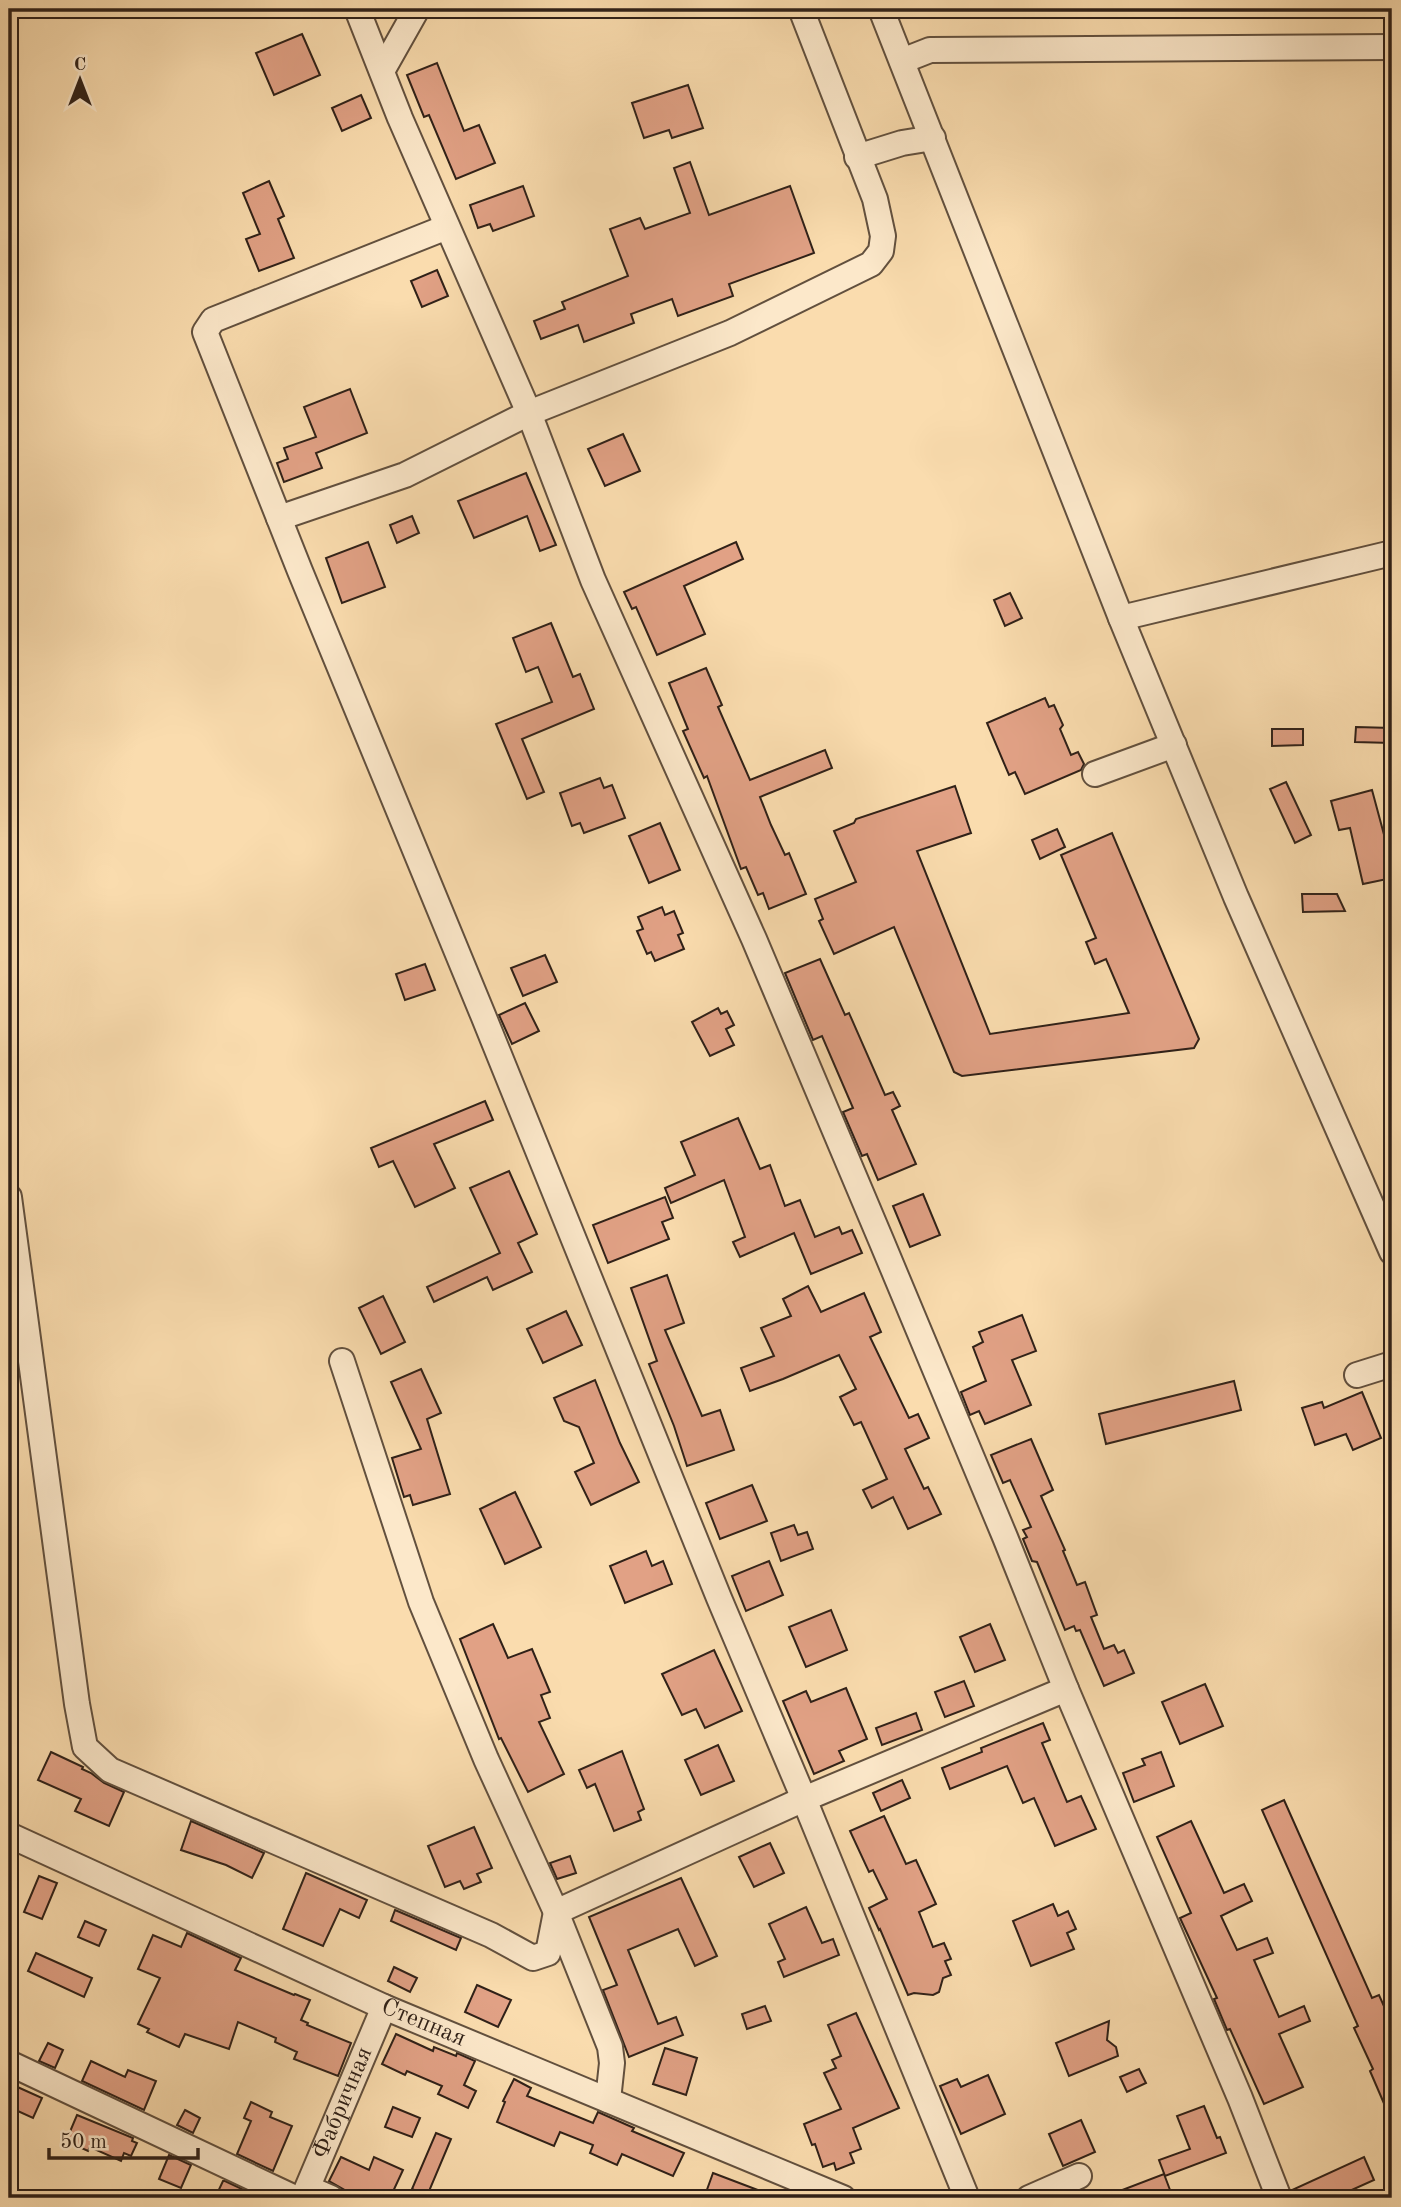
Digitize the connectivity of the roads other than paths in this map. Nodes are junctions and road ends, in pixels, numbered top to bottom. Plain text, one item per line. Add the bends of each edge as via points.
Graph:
1 (357, 9) edge
2 (417, 9) edge
3 (802, 9) edge
4 (881, 9) edge
5 (1392, 47) edge
6 (902, 61) junction
7 (382, 71) junction
8 (933, 138) junction
9 (858, 157) junction
10 (447, 228) junction
11 (529, 413) junction
12 (279, 518) junction
13 (1392, 553) edge
14 (1121, 618) junction
15 (1174, 745) junction
16 (1095, 774) dead end
17 (9, 1197) edge
18 (1392, 1252) edge
19 (342, 1362) dead end
20 (1392, 1364) edge
21 (1357, 1375) dead end
22 (1066, 1689) junction
23 (804, 1800) junction
24 (9, 1835) edge
25 (556, 1912) junction
26 (384, 2007) junction
27 (9, 2063) edge
28 (608, 2099) junction
29 (1079, 2176) dead end
30 (302, 2195) edge
31 (331, 2198) edge
32 (843, 2198) edge
33 (967, 2198) edge
34 (1029, 2198) edge
35 (1279, 2198) edge

1 - 7 street
2 - 7 street
3 - 9 street
4 - 6 street
5 - 6 street via 930,50
6 - 8 street
7 - 10 street
8 - 9 street
8 - 14 street
9 - 11 street via 875,199 883,236 871,264 730,333
10 - 11 street
10 - 12 street via 213,320 205,332
11 - 12 street via 405,475
11 - 22 street via 593,580 759,951
12 - 23 street
13 - 14 street
14 - 15 street
15 - 16 street
15 - 18 street
17 - 25 street via 86,1747 110,1770 491,1935 533,1958 548,1953
19 - 25 street via 421,1602
20 - 21 street
22 - 23 street
22 - 35 street
23 - 25 street
23 - 33 street
24 - 26 street, Степная
25 - 28 street via 610,2047
26 - 28 street, Степная
26 - 30 street, Фабричная
27 - 30 street
28 - 32 street, Степная
29 - 34 street
30 - 31 street

